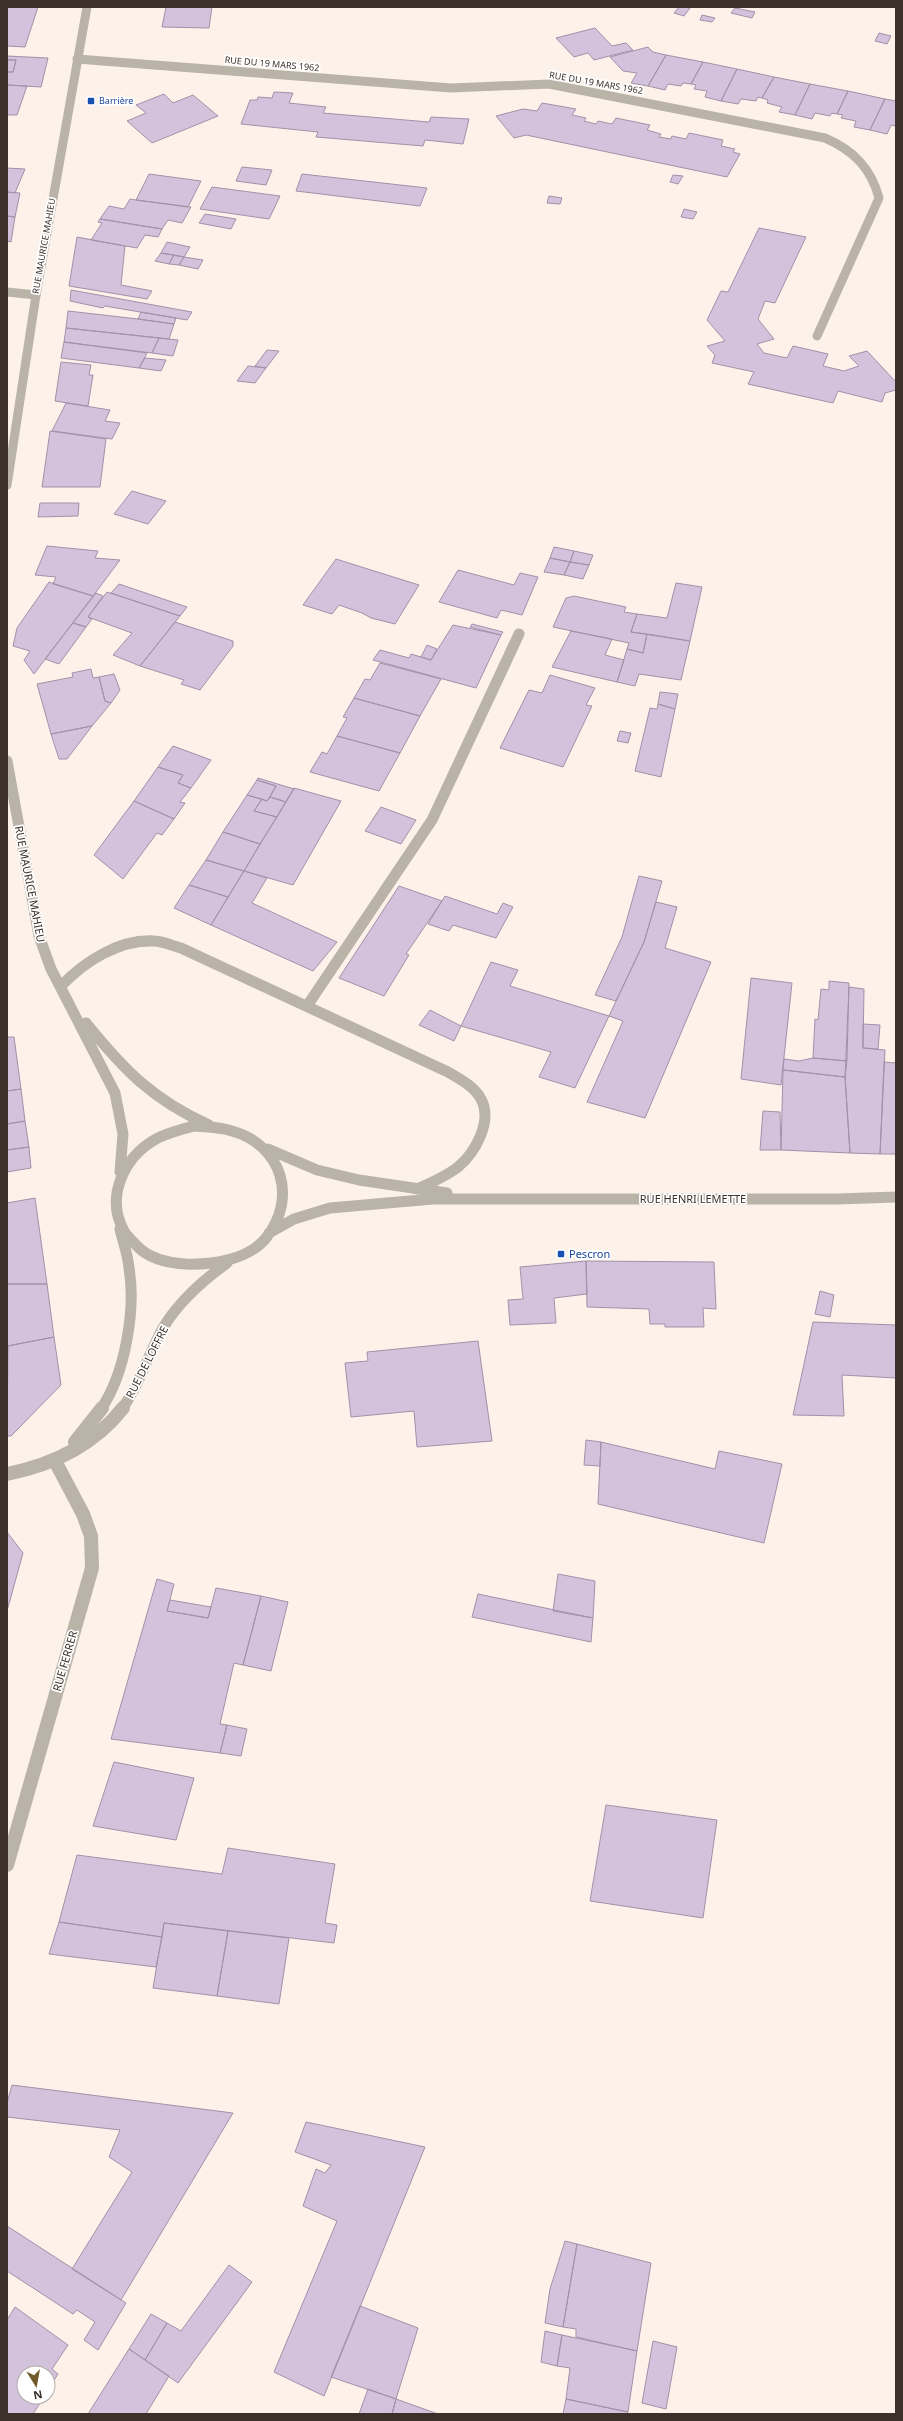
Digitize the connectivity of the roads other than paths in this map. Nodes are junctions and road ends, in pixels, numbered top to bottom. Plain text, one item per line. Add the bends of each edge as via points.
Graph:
1 (87, 7) edge
2 (77, 59) junction
3 (7, 292) edge
4 (36, 295) junction
5 (817, 336) dead end
6 (7, 485) edge
7 (519, 634) dead end
8 (7, 761) edge
9 (60, 986) junction
10 (70, 1001) junction
11 (307, 1006) junction
12 (210, 1126) junction
13 (264, 1146) junction
14 (119, 1179) junction
15 (417, 1189) junction
16 (896, 1197) edge
17 (489, 1198) junction
18 (118, 1220) junction
19 (269, 1233) junction
20 (235, 1257) junction
21 (55, 1461) junction
22 (7, 1474) edge
23 (7, 1865) edge

1 - 2 street, RUE MAURICE MAHIEU
2 - 4 street, RUE MAURICE MAHIEU
2 - 5 street, RUE DU 19 MARS 1962 via 451,88 549,84 825,138 856,155 877,190 879,198
3 - 4 street
4 - 6 street, RUE MAURICE MAHIEU
7 - 11 street via 432,820
8 - 9 street, RUE MAURICE MAHIEU via 39,936
9 - 10 street, RUE MAURICE MAHIEU
9 - 11 street via 69,976 105,954 132,943 153,941 181,948
10 - 12 street, RUE MAURICE MAHIEU via 106,1046 148,1088 174,1108
10 - 14 street, RUE MAURICE MAHIEU via 109,1077 119,1104 123,1134
11 - 15 street via 427,1060 465,1082 480,1097 486,1114 481,1136 468,1159 447,1176
12 - 13 street, RUE HENRI LEMETTE via 240,1132
12 - 14 street via 177,1129 147,1143 126,1166
13 - 15 street, RUE HENRI LEMETTE via 317,1170
13 - 19 street via 279,1165 285,1188 282,1212
14 - 18 street, RUE DE LOFFRE via 115,1193
15 - 17 street, RUE HENRI LEMETTE
16 - 17 street, RUE HENRI LEMETTE
17 - 19 street, RUE HENRI LEMETTE via 433,1199 330,1208 294,1219
18 - 20 street via 133,1243 144,1252 172,1264 204,1265
18 - 21 street, RUE DE LOFFRE via 130,1272 130,1316 126,1344 103,1408 90,1427
19 - 20 street via 259,1243
20 - 21 street, RUE DE LOFFRE via 201,1282 182,1301 164,1327 145,1370 120,1412 89,1440
21 - 22 street, RUE DE LOFFRE via 28,1471
21 - 23 street, RUE FERRER via 83,1514 91,1536 92,1568

